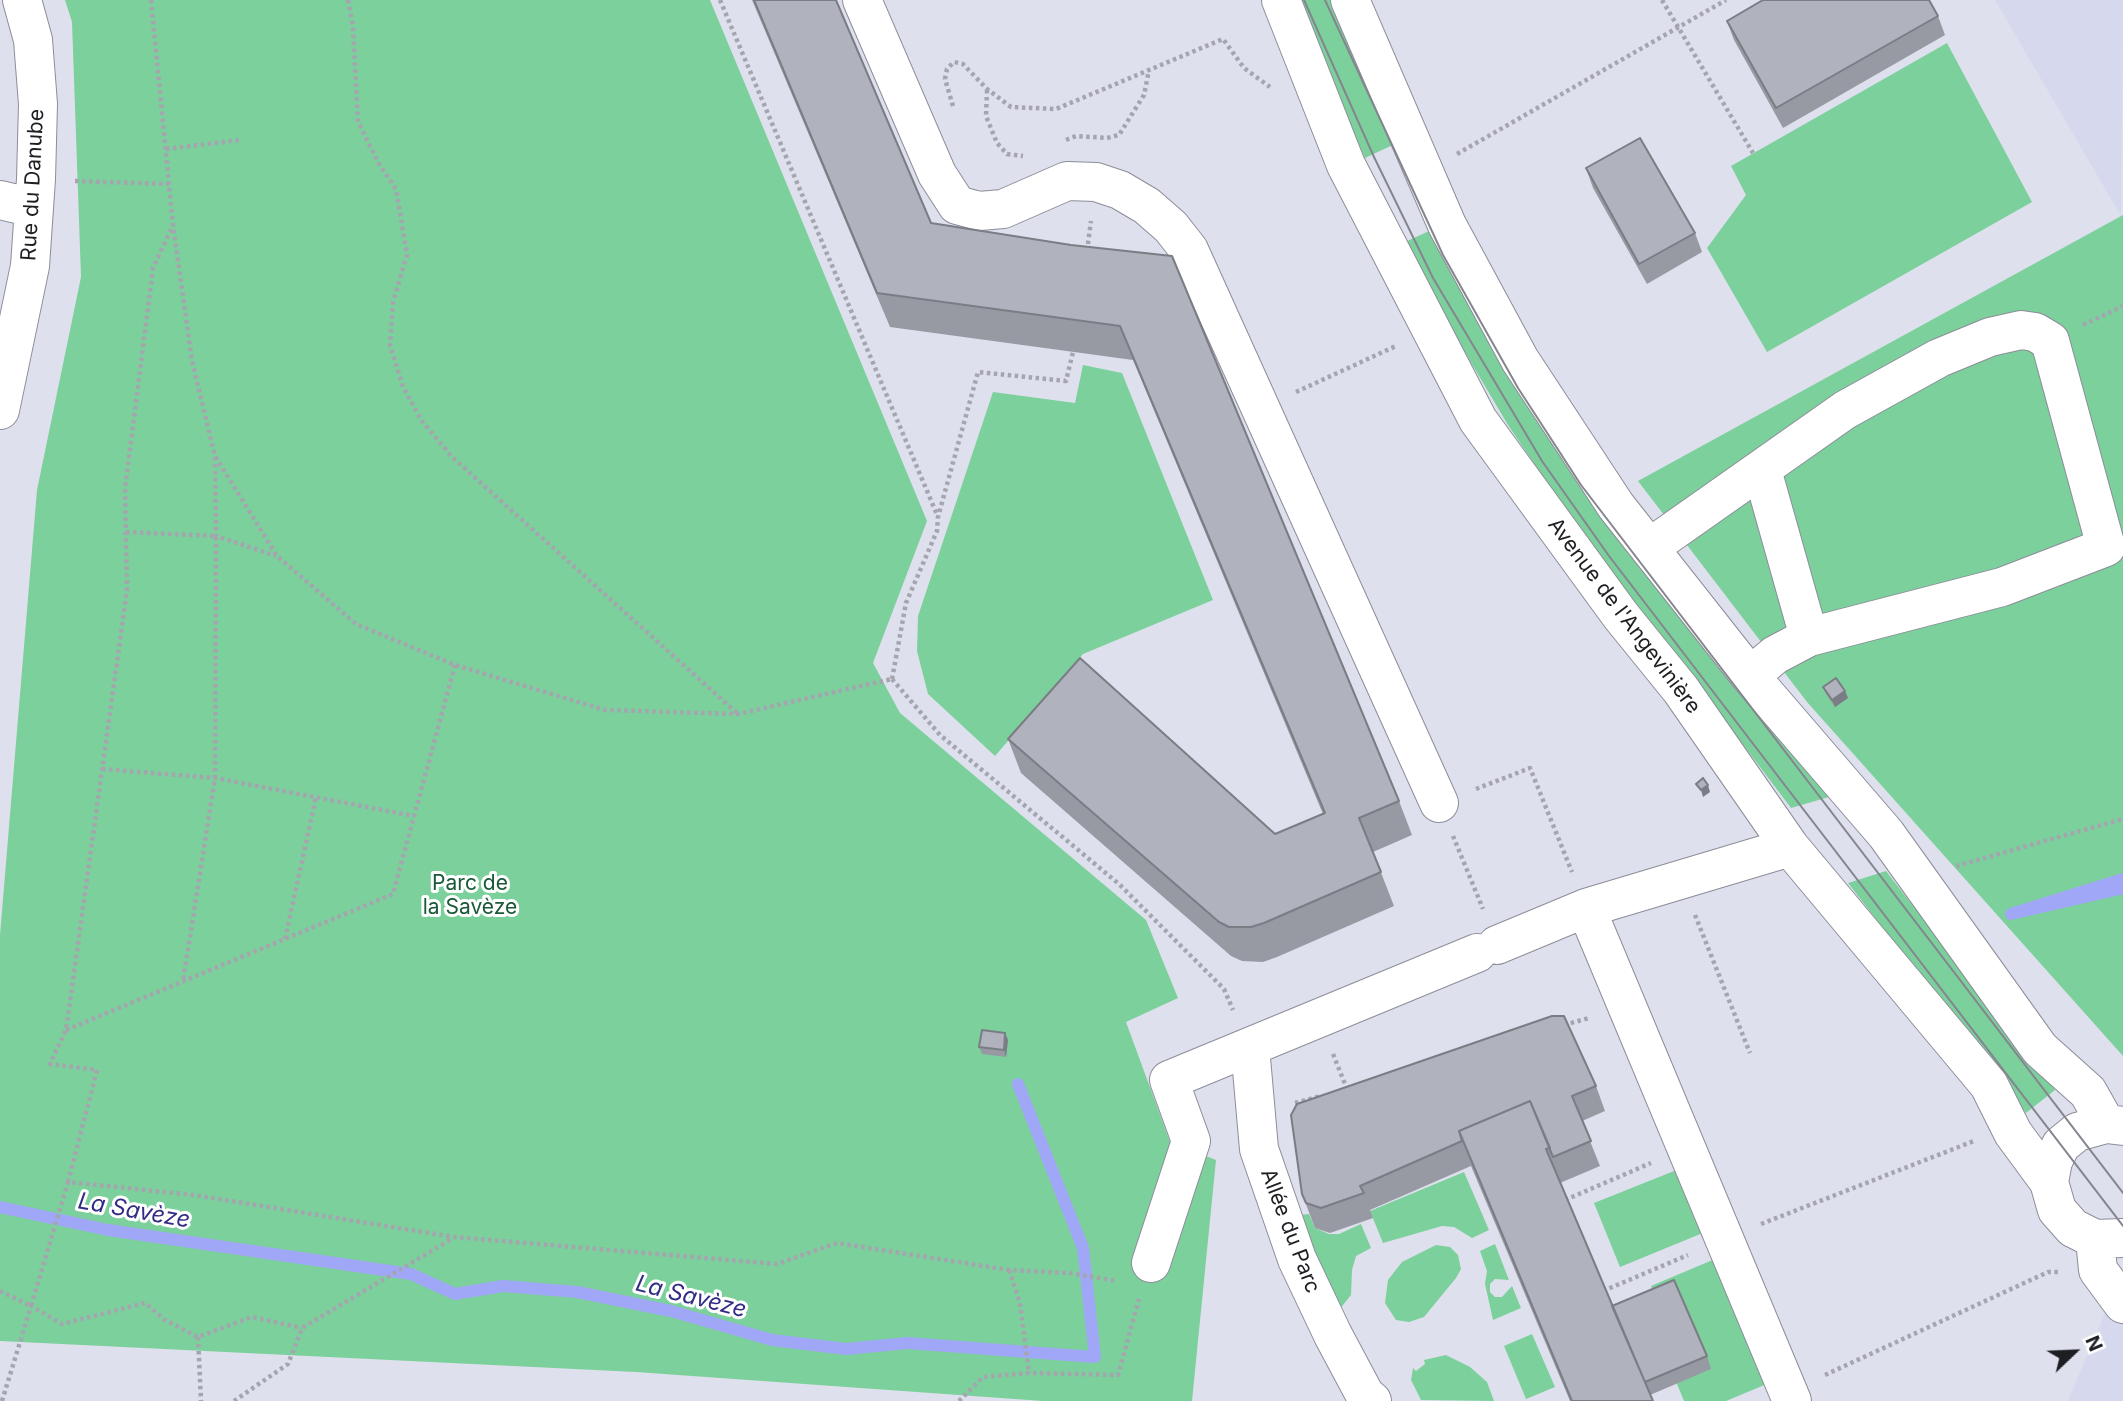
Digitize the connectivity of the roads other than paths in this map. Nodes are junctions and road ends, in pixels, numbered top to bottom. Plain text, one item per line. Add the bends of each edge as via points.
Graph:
1 (22, 0) edge
2 (862, 0) edge
3 (1281, 0) edge
4 (1350, 0) edge
5 (24, 196) edge
6 (0, 410) edge
7 (1762, 470) junction
8 (1649, 548) junction
9 (1809, 638) junction
10 (1750, 676) junction
11 (1439, 803) road end
12 (1790, 847) junction
13 (1586, 908) junction
14 (1250, 1047) junction
15 (2114, 1125) edge
16 (2049, 1182) junction
17 (2105, 1249) edge
18 (1145, 1280) road end
19 (2123, 1304) edge
20 (1806, 1390) edge
21 (1372, 1401) edge

1 - 5 street, Rue du Danube via 33,40 38,104
2 - 11 street via 937,174 957,205 979,211 1003,209 1067,181 1096,182 1147,206 1189,250
3 - 12 street, Avenue de l'Angevinière via 1346,165 1478,420 1621,617 1681,690
4 - 8 street via 1417,161 1487,299 1535,383
5 - 6 street, Rue du Danube via 30,266
7 - 8 street
7 - 9 street
7 - 9 street via 1845,410 1939,358 2021,330 2050,341 2106,547 2002,587
8 - 10 street
9 - 10 street via 1775,655
10 - 15 street via 1886,834 2040,1049 2088,1092
12 - 13 street
12 - 16 street, Avenue de l'Angevinière via 1989,1085
13 - 14 street
13 - 20 street via 1687,1147 1740,1233
14 - 18 street via 1169,1080 1191,1141
14 - 21 street, Allée du Parc via 1259,1149 1297,1259 1333,1335
15 - 16 street via 2077,1132 2061,1145
16 - 17 street, Avenue de l'Angevinière via 2064,1220
17 - 19 street

